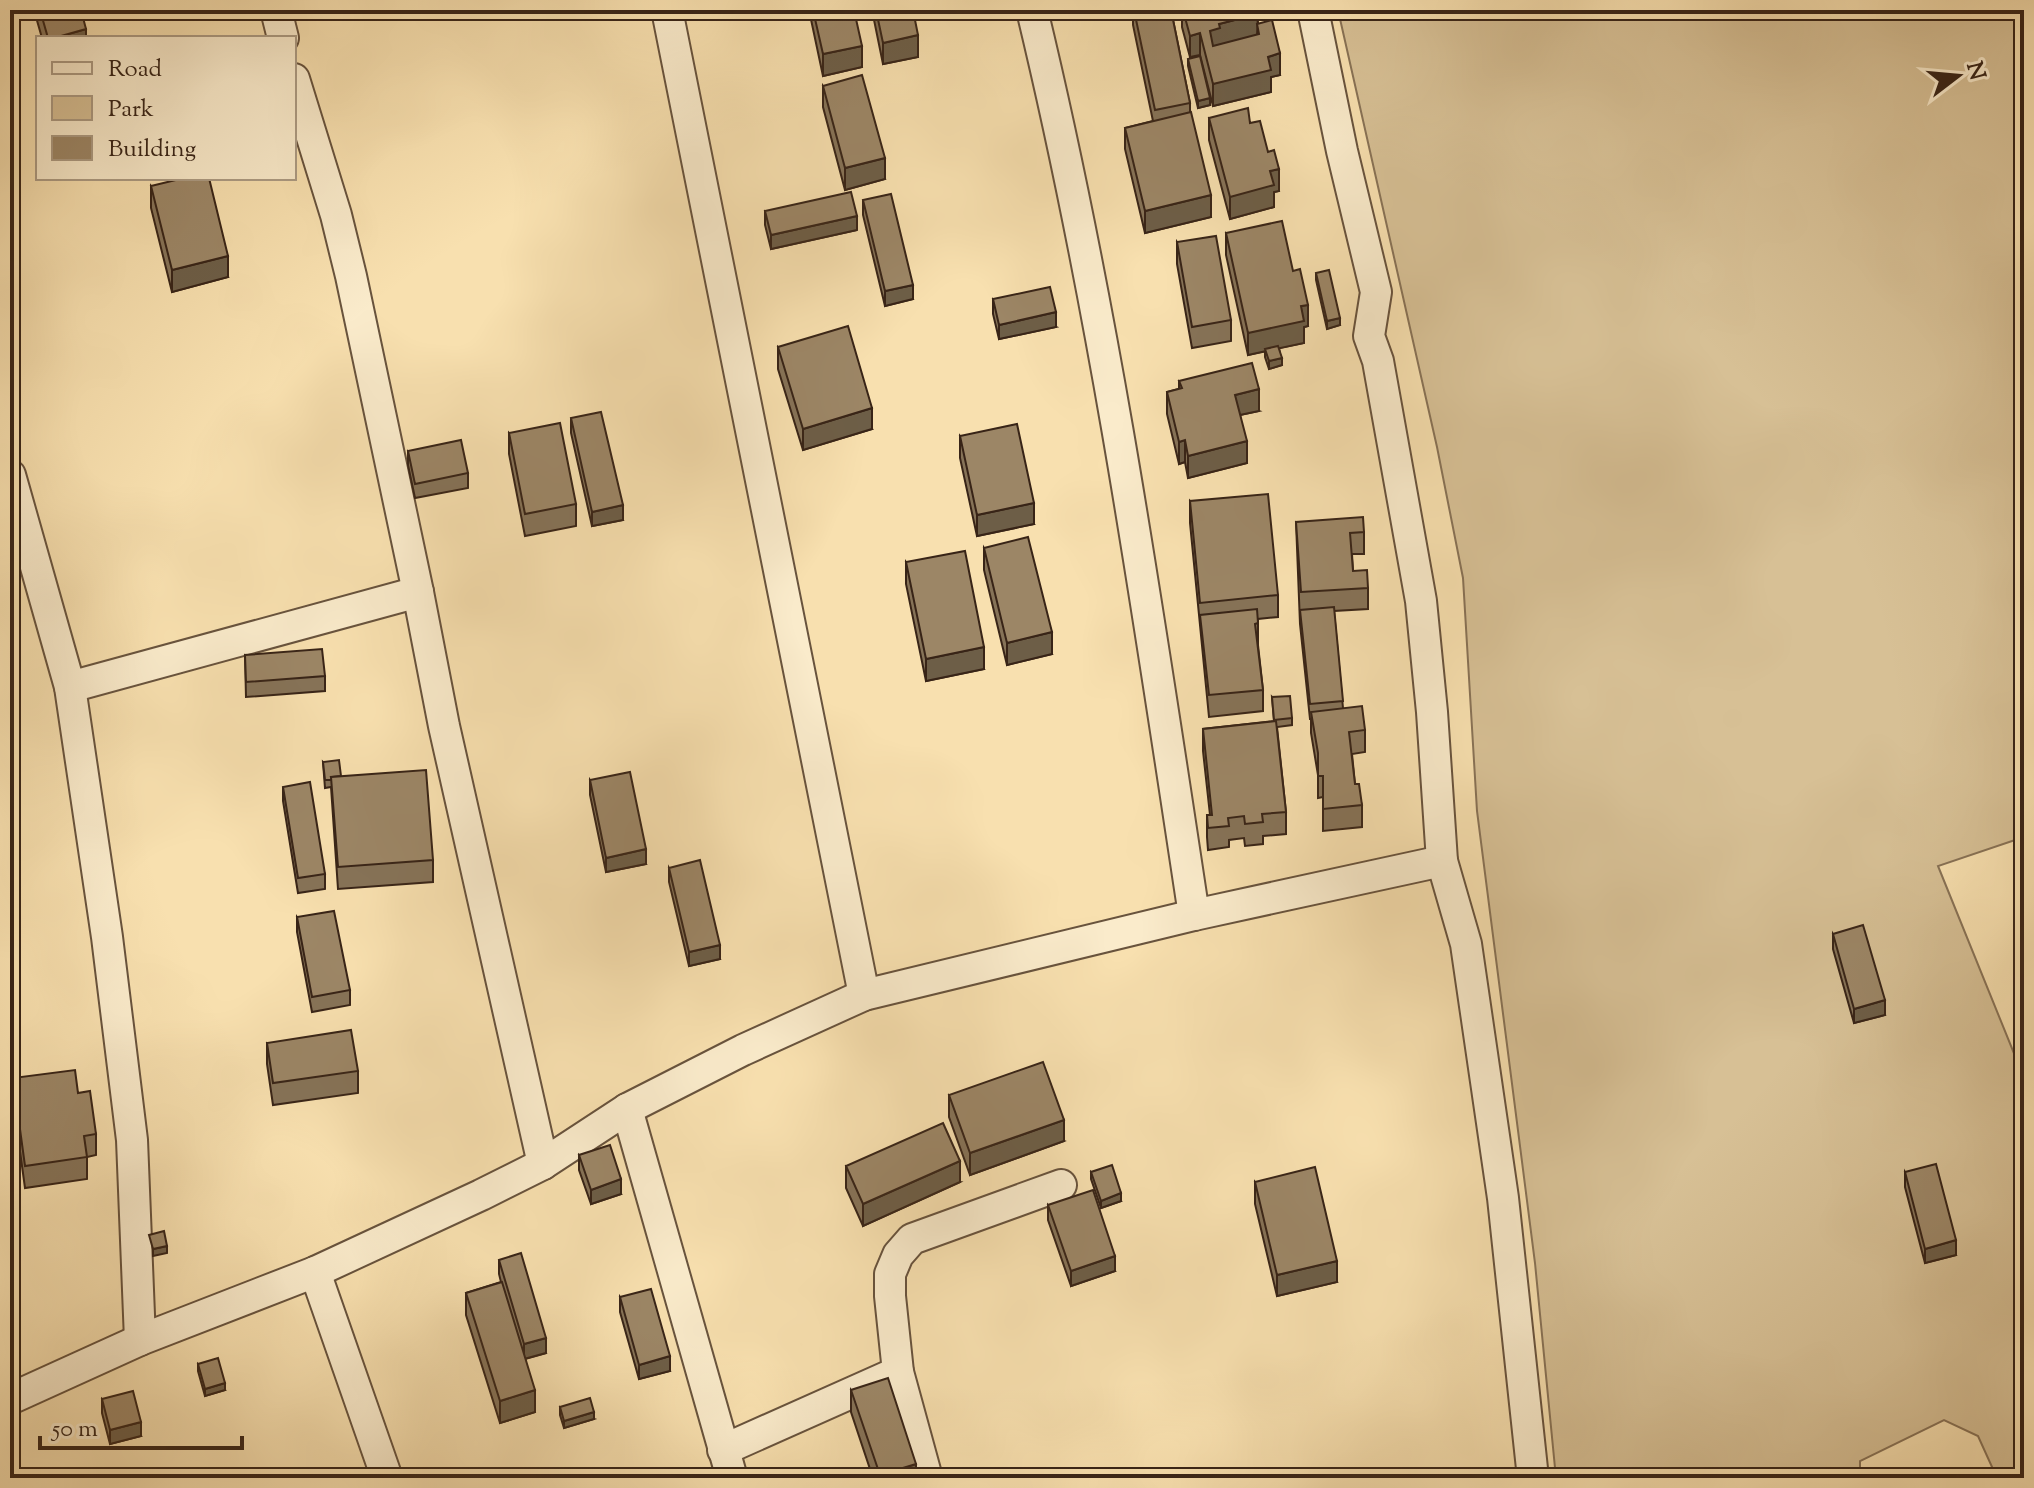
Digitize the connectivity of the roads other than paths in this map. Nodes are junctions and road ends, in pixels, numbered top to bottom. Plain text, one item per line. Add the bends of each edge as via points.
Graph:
1 (276, 10) edge
2 (667, 10) edge
3 (1032, 10) edge
4 (1313, 10) edge
5 (282, 36) edge
6 (296, 86) edge
7 (10, 475) edge
8 (418, 592) junction
9 (70, 687) junction
10 (1442, 861) junction
11 (1194, 915) junction
12 (864, 995) junction
13 (627, 1109) junction
14 (543, 1164) junction
15 (1061, 1185) dead end
16 (315, 1272) junction
17 (140, 1340) junction
18 (898, 1372) junction
19 (10, 1399) edge
20 (728, 1464) edge
21 (387, 1478) edge
22 (927, 1478) edge
23 (1533, 1478) edge

1 - 5 street
2 - 12 street
3 - 11 street via 1096,307 1134,519
4 - 10 street via 1376,292 1369,336 1378,361 1421,601
6 - 8 street via 344,246
7 - 9 street
8 - 9 street
8 - 14 street
9 - 17 street via 132,1140
10 - 11 street
10 - 23 street via 1466,944 1503,1198
11 - 12 street
12 - 13 street
13 - 14 street
13 - 20 street
14 - 16 street
15 - 18 street via 912,1239 898,1255 890,1274
16 - 17 street
16 - 21 street
17 - 19 street
18 - 20 street
18 - 22 street

